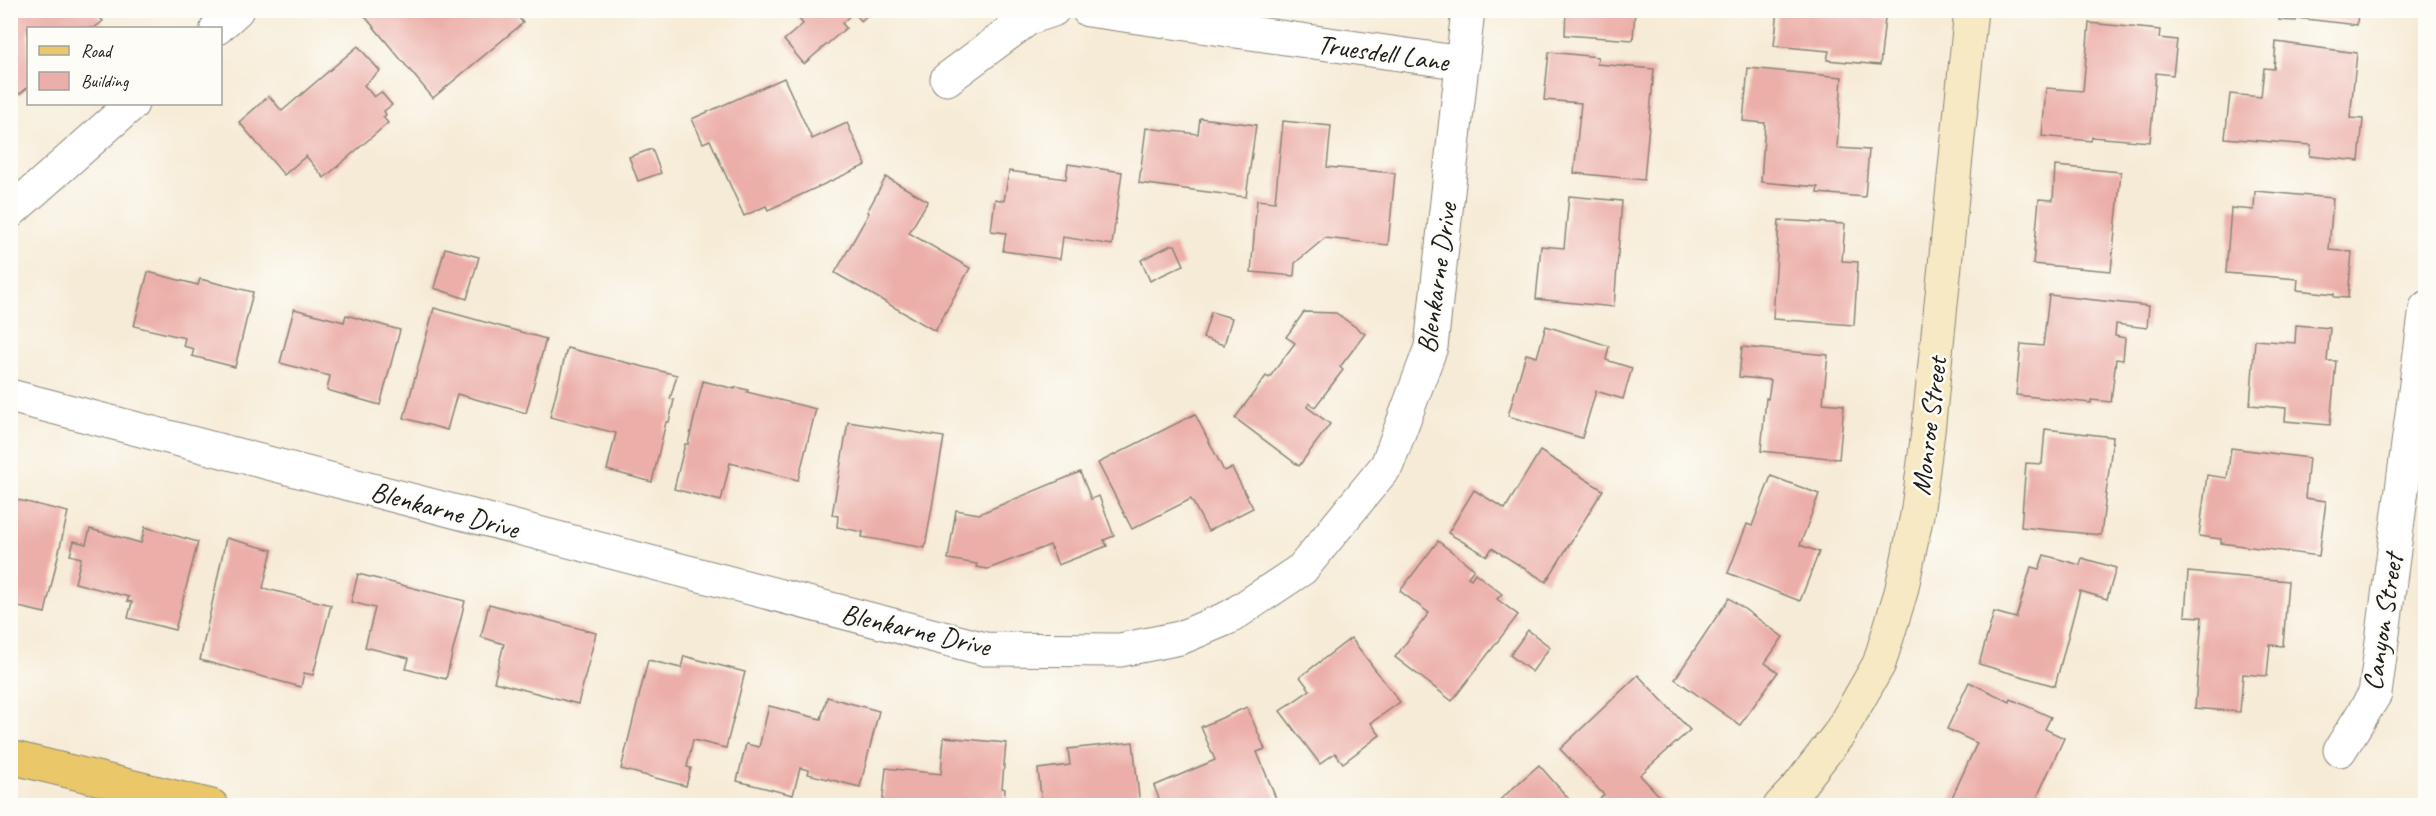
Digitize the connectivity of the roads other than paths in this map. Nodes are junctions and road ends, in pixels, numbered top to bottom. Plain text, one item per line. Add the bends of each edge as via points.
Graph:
1 (237, 10) edge
2 (1053, 10) edge
3 (1088, 10) edge
4 (1468, 10) edge
5 (1971, 10) edge
6 (218, 27) edge
7 (1463, 63) junction
8 (947, 79) dead end
9 (131, 105) edge
10 (10, 212) edge
11 (2426, 308) edge
12 (10, 396) edge
13 (2340, 750) dead end
14 (10, 757) edge
15 (212, 806) edge
16 (1780, 806) edge

1 - 6 street
2 - 8 street via 1029,18
3 - 7 street, Truesdell Lane
4 - 7 street, Blenkarne Drive
5 - 16 main road, Monroe Street via 1928,432 1901,592 1879,664 1839,734
7 - 12 street, Blenkarne Drive via 1431,347 1387,465 1302,568 1230,617 1180,638 1120,650 985,649
9 - 10 street
11 - 13 street, Canyon Street via 2375,694
14 - 15 main road

